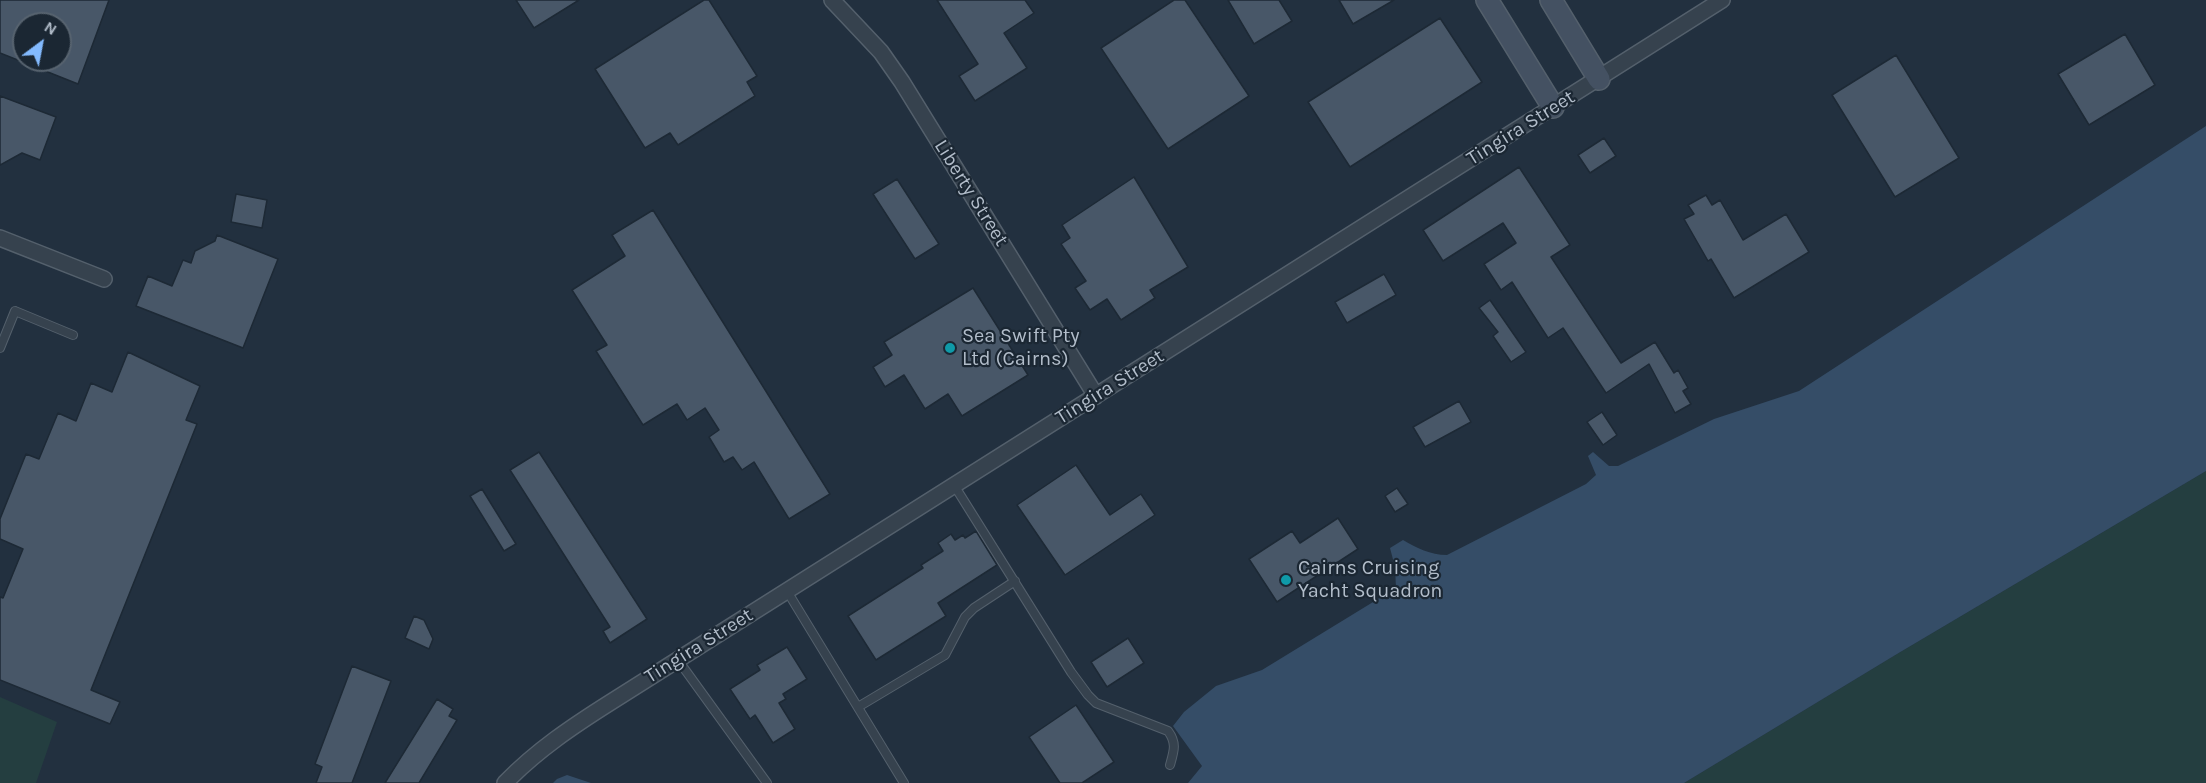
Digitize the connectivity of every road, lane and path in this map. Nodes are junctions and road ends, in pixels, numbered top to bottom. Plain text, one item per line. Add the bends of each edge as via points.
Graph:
1 (832, 0) edge
2 (1487, 0) edge
3 (1551, 0) edge
4 (1722, 0) edge
5 (1599, 79) junction
6 (1553, 107) junction
7 (0, 238) edge
8 (104, 279) dead end
9 (73, 335) dead end
10 (0, 348) edge
11 (1096, 396) junction
12 (954, 485) junction
13 (1015, 581) junction
14 (787, 591) junction
15 (678, 660) junction
16 (858, 707) junction
17 (1170, 765) dead end
18 (505, 783) edge
19 (767, 783) edge
20 (904, 783) edge

1 - 11 street, Liberty Street via 903,82
2 - 6 street
3 - 5 street
4 - 5 street, Tingira Street
5 - 6 street, Tingira Street
6 - 11 street, Tingira Street
7 - 8 street
9 - 10 lane via 15,311
11 - 12 street, Tingira Street
12 - 13 lane
12 - 14 street, Tingira Street
13 - 16 lane via 965,617 945,655
13 - 17 lane via 1088,695 1104,707 1168,730 1175,746
14 - 15 street, Tingira Street
14 - 16 lane
15 - 18 street, Tingira Street via 557,736
15 - 19 lane
16 - 20 lane

